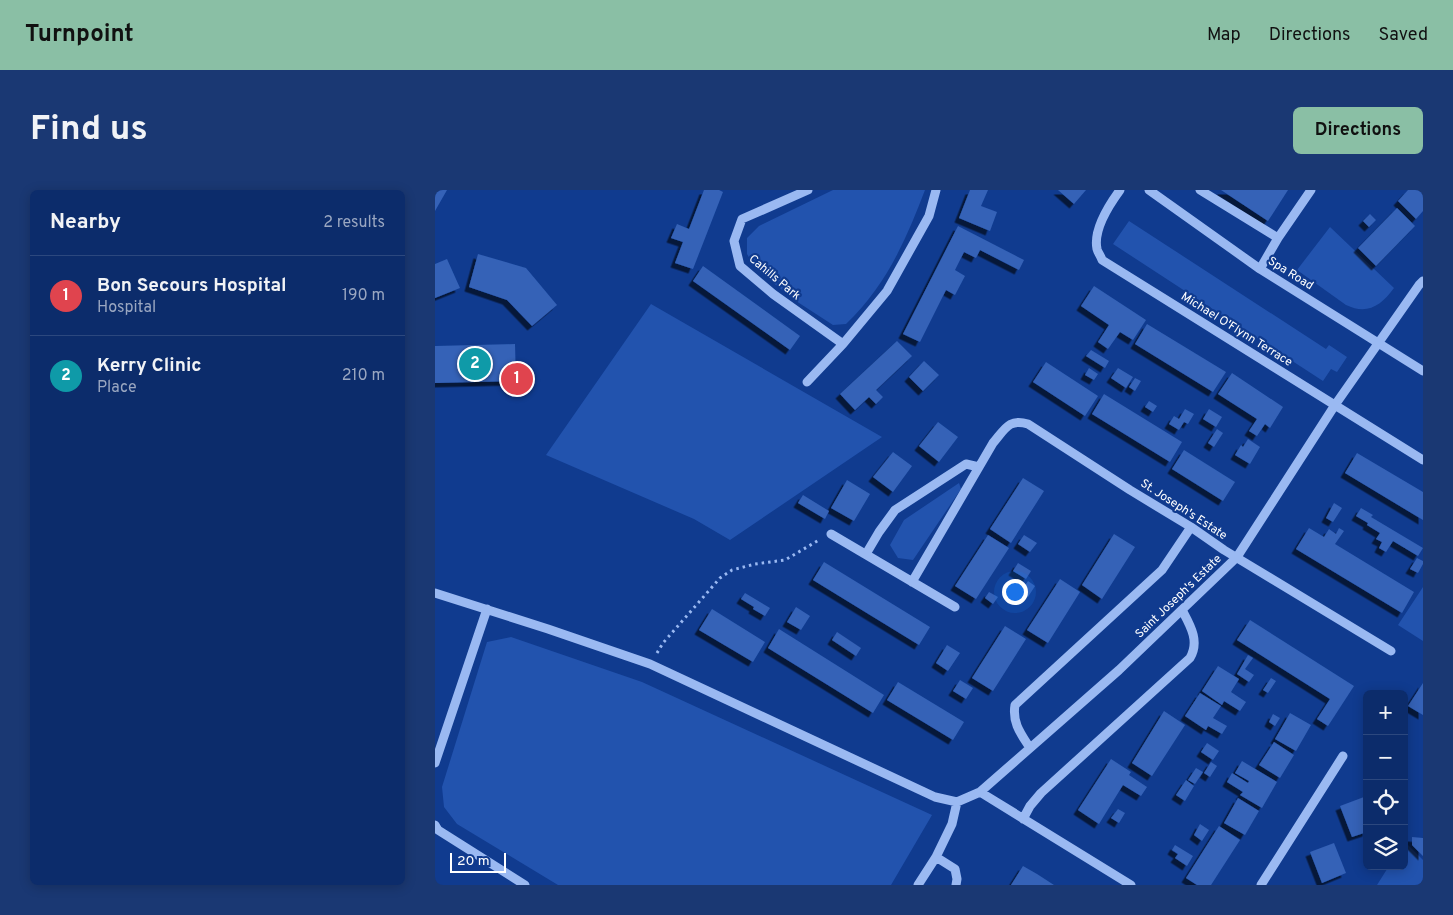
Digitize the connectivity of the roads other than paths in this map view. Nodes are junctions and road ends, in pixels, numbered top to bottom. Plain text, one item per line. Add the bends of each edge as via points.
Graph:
1 (808, 190) edge
2 (937, 190) edge
3 (1120, 190) edge
4 (1149, 190) edge
5 (1200, 190) edge
6 (1311, 190) edge
7 (1278, 238) junction
8 (1260, 269) junction
9 (1423, 281) edge
10 (1379, 343) junction
11 (843, 344) junction
12 (1423, 371) edge
13 (807, 382) dead end
14 (1335, 405) junction
15 (1423, 460) edge
16 (979, 468) junction
17 (1191, 527) junction
18 (831, 534) road end
19 (866, 554) junction
20 (1237, 557) junction
21 (912, 582) junction
22 (435, 593) edge
23 (955, 607) dead end
24 (487, 609) junction
25 (1182, 610) junction
26 (1391, 651) dead end
27 (1030, 748) junction
28 (1343, 756) dead end
29 (435, 763) edge
30 (980, 792) junction
31 (957, 802) junction
32 (1023, 818) junction
33 (435, 825) edge
34 (936, 857) junction
35 (525, 885) edge
36 (918, 885) edge
37 (956, 885) edge
38 (1131, 885) edge
39 (1261, 885) edge

1 - 11 street, Cahills Park via 742,219 733,241 740,266
2 - 11 street via 929,216 887,291
3 - 14 street, Michael O'Flynn Terrace via 1108,207 1096,238 1102,260
4 - 8 street, Spa Road
5 - 7 street
6 - 7 street
7 - 8 street
8 - 10 street, Spa Road
9 - 10 street, Saint Joseph's Estate
10 - 12 street, Spa Road
10 - 14 street, Saint Joseph's Estate
11 - 13 street
14 - 15 street, Michael O'Flynn Terrace
14 - 20 street, Saint Joseph's Estate
16 - 17 street, St. Joseph's Estate via 993,443 1009,424 1019,421
16 - 19 street via 966,464 895,510
16 - 21 street, St. Joseph's Estate
17 - 20 street, St. Joseph's Estate
17 - 27 street via 1162,570 1015,705 1013,715
18 - 19 street
19 - 21 street
20 - 25 street, Saint Joseph's Estate
20 - 26 street, St. Joseph's Estate
21 - 23 street
22 - 24 street
24 - 29 street
24 - 31 street via 650,664 935,797
25 - 27 street, Saint Joseph's Estate
25 - 32 street via 1194,634 1190,658 1041,793
27 - 30 street, Saint Joseph's Estate
28 - 39 street
30 - 31 street, Saint Joseph's Estate
30 - 32 street
31 - 34 street via 952,824
32 - 38 street
33 - 35 street
34 - 36 street
34 - 37 street via 955,870

